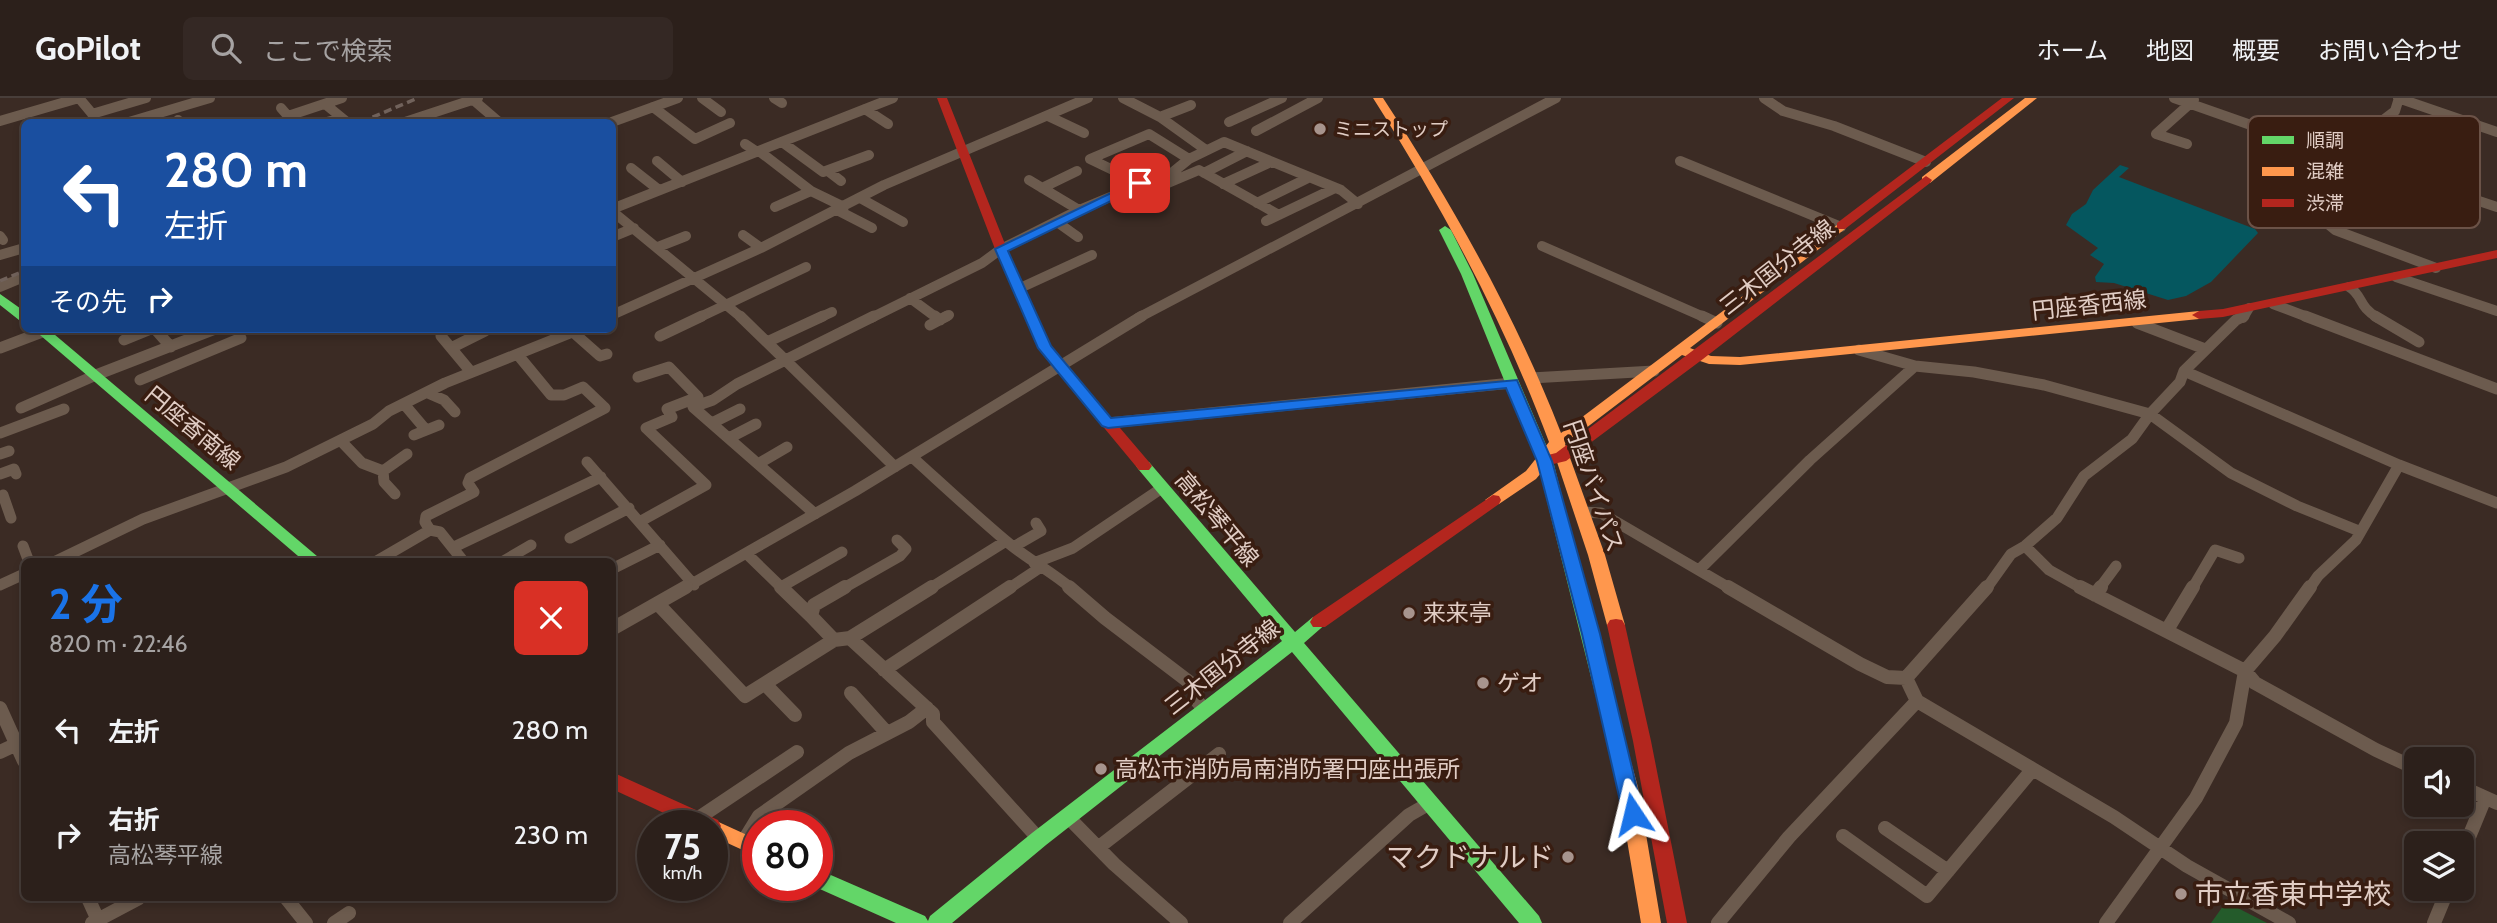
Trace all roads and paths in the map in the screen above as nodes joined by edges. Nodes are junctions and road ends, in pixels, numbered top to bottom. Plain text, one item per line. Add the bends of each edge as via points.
1 (79, 98) edge
2 (146, 98) edge
3 (210, 98) edge
4 (342, 98) edge
5 (678, 98) edge
6 (702, 98) edge
7 (942, 98) edge
8 (1088, 98) edge
9 (1123, 98) edge
10 (1282, 98) edge
11 (1318, 98) edge
12 (1363, 98) edge
13 (1378, 98) edge
14 (1763, 98) edge
15 (2009, 98) edge
16 (2032, 98) edge
17 (2174, 98) edge
18 (2398, 98) edge
19 (474, 99) edge
20 (889, 99) edge
21 (1545, 99) edge
22 (2194, 101) edge
23 (1270, 103) junction
24 (326, 104) junction
25 (1191, 105) dead end
26 (653, 107) junction
27 (281, 108) dead end
28 (865, 109) junction
29 (721, 112) dead end
30 (1291, 112) junction
31 (92, 114) junction
32 (1048, 116) junction
33 (2388, 116) edge
34 (2450, 116) edge
35 (1160, 117) junction
36 (96, 119) edge
37 (140, 119) edge
38 (343, 119) edge
39 (414, 119) edge
40 (493, 119) edge
41 (1, 120) edge
42 (616, 121) edge
43 (2248, 121) edge
44 (1229, 122) dead end
45 (730, 123) dead end
46 (888, 124) dead end
47 (2480, 126) edge
48 (1256, 131) dead end
49 (1084, 132) dead end
50 (2497, 132) edge
51 (782, 142) junction
52 (745, 144) dead end
53 (2187, 144) dead end
54 (961, 150) junction
55 (1206, 150) junction
56 (758, 151) junction
57 (1247, 151) junction
58 (864, 159) dead end
59 (1189, 159) junction
60 (657, 161) dead end
61 (1680, 161) dead end
62 (1271, 162) junction
63 (1926, 162) junction
64 (631, 168) dead end
65 (1419, 170) junction
66 (828, 171) junction
67 (1077, 171) dead end
68 (1204, 173) junction
69 (1308, 178) junction
70 (1029, 180) dead end
71 (841, 181) dead end
72 (682, 182) junction
73 (1140, 183) junction
74 (1223, 184) junction
75 (1161, 186) dead end
76 (1042, 188) junction
77 (1333, 189) junction
78 (659, 191) junction
79 (811, 191) junction
80 (860, 198) junction
81 (2480, 201) edge
82 (1257, 203) junction
83 (1359, 204) junction
84 (775, 207) dead end
85 (2497, 207) edge
86 (616, 208) edge
87 (840, 208) junction
88 (1079, 210) junction
89 (616, 213) edge
90 (1279, 215) junction
91 (1266, 221) dead end
92 (903, 222) dead end
93 (1057, 222) junction
94 (1841, 227) junction
95 (634, 228) junction
96 (872, 228) dead end
97 (2335, 228) edge
98 (743, 234) dead end
99 (616, 235) edge
100 (686, 236) dead end
101 (1078, 237) dead end
102 (1542, 246) dead end
103 (658, 247) junction
104 (761, 248) junction
105 (21, 249) edge
106 (1001, 249) junction
107 (2497, 254) edge
108 (1093, 255) dead end
109 (0, 256) edge
110 (806, 267) dead end
111 (2435, 268) junction
112 (695, 277) junction
113 (2396, 277) junction
114 (21, 278) edge
115 (0, 287) edge
116 (2350, 287) junction
117 (1018, 289) junction
118 (0, 298) edge
119 (910, 298) junction
120 (2273, 304) junction
121 (728, 305) junction
122 (2249, 307) junction
123 (2497, 311) edge
124 (832, 312) dead end
125 (616, 313) edge
126 (21, 315) edge
127 (939, 320) dead end
128 (1717, 323) junction
129 (2137, 323) junction
130 (38, 333) edge
131 (48, 333) edge
132 (142, 333) edge
133 (157, 333) edge
134 (205, 333) edge
135 (481, 333) edge
136 (572, 333) edge
137 (579, 333) edge
138 (441, 336) dead end
139 (660, 336) dead end
140 (241, 338) dead end
141 (124, 340) dead end
142 (767, 342) junction
143 (2419, 342) dead end
144 (171, 347) junction
145 (0, 348) edge
146 (451, 348) junction
147 (2205, 349) junction
148 (1682, 350) junction
149 (1859, 350) junction
150 (159, 352) junction
151 (607, 354) dead end
152 (518, 355) junction
153 (1698, 356) junction
154 (785, 361) junction
155 (1059, 365) junction
156 (1915, 366) junction
157 (170, 367) junction
158 (1654, 371) junction
159 (2184, 371) junction
160 (471, 372) junction
161 (96, 375) junction
162 (638, 377) dead end
163 (1531, 378) junction
164 (139, 380) dead end
165 (1511, 383) junction
166 (2497, 389) edge
167 (428, 393) junction
168 (33, 404) junction
169 (404, 404) junction
170 (21, 408) dead end
171 (64, 409) dead end
172 (740, 409) dead end
173 (455, 412) dead end
174 (2150, 414) junction
175 (37, 418) junction
176 (712, 423) junction
177 (1108, 423) junction
178 (756, 424) dead end
179 (439, 425) dead end
180 (0, 433) edge
181 (729, 438) junction
182 (341, 441) junction
183 (788, 447) dead end
184 (1559, 450) junction
185 (407, 454) dead end
186 (912, 457) junction
187 (1545, 461) junction
188 (587, 462) dead end
189 (758, 464) junction
190 (2399, 465) junction
191 (895, 467) junction
192 (383, 471) junction
193 (0, 474) edge
194 (16, 474) dead end
195 (601, 477) junction
196 (1162, 488) junction
197 (230, 489) junction
198 (395, 494) dead end
199 (0, 496) edge
200 (2497, 503) edge
201 (629, 508) junction
202 (1581, 512) junction
203 (815, 514) junction
204 (11, 518) dead end
205 (640, 521) junction
206 (1036, 523) dead end
207 (430, 530) junction
208 (2359, 531) junction
209 (570, 538) dead end
210 (897, 540) dead end
211 (1011, 543) junction
212 (23, 545) dead end
213 (531, 545) dead end
214 (660, 545) junction
215 (2025, 546) junction
216 (454, 547) junction
217 (842, 552) dead end
218 (747, 554) junction
219 (28, 558) edge
220 (62, 558) edge
221 (311, 558) edge
222 (382, 558) edge
223 (461, 558) edge
224 (509, 558) edge
225 (2239, 558) dead end
226 (1038, 565) junction
227 (2116, 566) dead end
228 (616, 567) edge
229 (1700, 569) junction
230 (21, 576) edge
231 (0, 585) edge
232 (694, 585) junction
233 (781, 587) junction
234 (2095, 595) junction
235 (658, 604) junction
236 (811, 616) junction
237 (616, 627) edge
238 (2167, 630) junction
239 (850, 638) junction
240 (834, 640) junction
241 (1291, 642) junction
242 (884, 670) junction
243 (2245, 671) junction
244 (1906, 678) junction
245 (765, 684) junction
246 (851, 693) dead end
247 (1917, 701) junction
248 (0, 708) edge
249 (927, 708) junction
250 (1204, 709) junction
251 (795, 715) dead end
252 (887, 733) junction
253 (17, 744) junction
254 (0, 751) edge
255 (797, 752) dead end
256 (21, 754) edge
257 (1219, 754) dead end
258 (2404, 763) edge
259 (2032, 770) junction
260 (616, 782) edge
261 (2474, 793) edge
262 (2491, 801) edge
263 (1430, 803) junction
264 (677, 810) edge
265 (724, 810) edge
266 (769, 810) edge
267 (1068, 817) junction
268 (1885, 828) dead end
269 (2474, 832) edge
270 (1843, 836) dead end
271 (1040, 839) junction
272 (1099, 847) junction
273 (2160, 849) junction
274 (1948, 871) junction
275 (833, 885) edge
276 (89, 901) edge
277 (133, 901) edge
278 (288, 901) edge
279 (2443, 901) edge
280 (349, 912) dead end
281 (95, 921) edge
282 (306, 923) edge
283 (334, 923) edge
284 (918, 923) edge
285 (937, 923) edge
286 (1181, 923) edge
287 (1290, 923) edge
288 (1532, 923) edge
289 (1651, 923) edge
290 (1677, 923) edge
291 (1718, 923) edge
292 (2106, 923) edge
293 (2289, 923) edge
294 (2434, 923) edge

1 - 31 street
1 - 41 street
2 - 31 street
3 - 37 street
4 - 24 street
5 - 26 street
6 - 29 street
7 - 54 main road, 高松琴平線
8 - 32 street
9 - 35 street
10 - 23 street
11 - 30 street
12 - 65 main road, 円座バイパス
13 - 65 main road, 円座バイパス
14 - 63 street via 1783,111
15 - 63 main road, 三木国分寺線
16 - 153 main road, 三木国分寺線
17 - 22 street
18 - 33 street
18 - 34 street
19 - 39 street
19 - 40 street
20 - 28 street
21 - 65 street
22 - 43 street
22 - 53 street via 2156,134
23 - 30 street
23 - 44 street
24 - 27 street via 288,116
24 - 38 street
25 - 35 street
26 - 42 street
26 - 45 street via 695,139
28 - 46 street
28 - 51 street
30 - 48 street
31 - 36 street
32 - 49 street
32 - 54 street
35 - 55 street
47 - 50 street
51 - 56 street
51 - 66 street via 823,172
52 - 56 street
54 - 80 street
54 - 106 main road, 高松琴平線
55 - 57 street via 1224,142
55 - 59 street
56 - 72 street
56 - 79 street
57 - 62 street
57 - 68 street
58 - 66 street
59 - 73 street via 1173,172
59 - 73 street via 1149,134 1090,159
60 - 72 street
61 - 94 street
62 - 69 street
62 - 74 street
63 - 94 main road, 三木国分寺線
64 - 78 street
65 - 83 street
65 - 163 main road, 円座バイパス via 1484,274
65 - 165 main road, 円座バイパス
66 - 71 street
67 - 76 street
68 - 74 street
68 - 75 street via 1199,170
69 - 77 street
69 - 82 street
70 - 76 street
72 - 78 street
73 - 88 street
74 - 82 street
76 - 88 street
77 - 83 street
77 - 90 street
78 - 86 street
79 - 84 street
79 - 87 street
80 - 87 street
80 - 92 street
81 - 85 street
82 - 90 street
83 - 155 street via 1148,312
87 - 96 street
87 - 104 street
88 - 93 street
89 - 95 street
90 - 91 street
93 - 101 street
93 - 106 street
94 - 128 main road, 三木国分寺線
95 - 99 street
95 - 103 street
97 - 111 street
98 - 104 street
100 - 103 street
102 - 128 street
103 - 112 street
104 - 112 street
105 - 109 street
106 - 117 main road, 高松琴平線
106 - 119 street
107 - 111 main road, 円座香西線
108 - 117 street
110 - 121 street
111 - 113 main road, 円座香西線
112 - 121 street
112 - 125 street
113 - 116 main road, 円座香西線
113 - 123 street
114 - 115 street
116 - 120 main road, 円座香西線
116 - 143 street via 2364,310
117 - 155 main road, 高松琴平線 via 1037,335
118 - 126 main road
119 - 127 street
119 - 154 street
120 - 122 main road, 円座香西線
120 - 166 street
121 - 139 street
121 - 142 street
122 - 129 main road, 円座香西線
122 - 147 street via 2243,318
124 - 142 street
128 - 148 main road, 三木国分寺線
129 - 147 street
129 - 149 main road, 円座香西線
130 - 145 street
131 - 161 main road, 円座香南線
132 - 141 street
133 - 144 street
134 - 144 street
135 - 146 street
136 - 152 street
137 - 151 street via 600,356
138 - 146 street
140 - 157 street
142 - 154 street
144 - 150 street
146 - 160 street
147 - 159 street
148 - 153 main road, 円座香西線
148 - 158 main road, 三木国分寺線
149 - 153 main road, 円座香西線 via 1740,361
149 - 156 street
150 - 157 street
150 - 161 street
152 - 160 street
152 - 207 street via 551,395 564,396 583,387 605,408 470,478 474,492 426,516
153 - 184 main road, 三木国分寺線
154 - 176 street via 693,407
154 - 191 street
155 - 177 main road, 高松琴平線
155 - 186 street
156 - 174 street via 2044,385
156 - 229 street via 1810,460
157 - 164 street
158 - 163 street
158 - 184 main road, 三木国分寺線
159 - 174 street via 2180,382
159 - 190 street
160 - 167 street
161 - 168 street
161 - 197 main road, 円座香南線
162 - 205 street via 669,368 698,397 667,409 672,417 646,428 706,485
163 - 184 main road, 円座バイパス
165 - 177 street
165 - 187 main road, 円座バイパス
167 - 169 street
167 - 173 street via 447,402
168 - 170 street
168 - 175 street
169 - 179 street via 420,433
169 - 182 street
171 - 175 street
172 - 176 street
174 - 208 street via 2231,473
174 - 215 street via 2132,439 2084,476 2057,518
175 - 180 street
176 - 181 street
177 - 196 main road, 高松琴平線
178 - 181 street
181 - 189 street
182 - 192 street via 362,463
182 - 197 street
183 - 189 street
184 - 187 main road, 三木国分寺線
184 - 202 main road, 円座バイパス
185 - 192 street
186 - 191 street
186 - 211 street
187 - 241 main road, 三木国分寺線
187 - 289 main road, 円座バイパス via 1628,787
188 - 195 street
189 - 203 street
190 - 200 street
190 - 208 street
191 - 203 street
192 - 198 street via 384,482
193 - 194 street via 14,469
195 - 201 street
195 - 216 street
196 - 226 street via 1073,548
196 - 241 main road, 高松琴平線
197 - 220 street via 143,519
197 - 221 main road, 円座香南線
199 - 204 street
201 - 205 street
201 - 209 street
202 - 229 street via 1601,513
202 - 290 main road, 円座バイパス via 1617,629
203 - 218 street
205 - 214 street
206 - 211 street via 1041,531
207 - 216 street via 440,532
207 - 222 street
208 - 243 street
210 - 236 street via 906,549 900,556 814,605
211 - 226 street
211 - 239 street
212 - 219 street
213 - 224 street
214 - 228 street
214 - 232 street
215 - 234 street via 2049,570
215 - 244 street via 2011,554 1958,623
216 - 223 street
217 - 233 street
218 - 232 street
218 - 233 street
225 - 238 street via 2215,550
226 - 242 street
226 - 250 street via 1197,688 1196,701
227 - 234 street
229 - 244 street via 1860,664 1887,677
230 - 231 street
232 - 235 street
233 - 236 street
234 - 238 street
235 - 237 street
235 - 245 street via 745,696
236 - 240 street
238 - 243 street
239 - 240 street
239 - 242 street
240 - 245 street
241 - 250 main road, 三木国分寺線
241 - 263 main road, 高松琴平線
242 - 249 street
243 - 258 street via 2255,683
243 - 273 street via 2236,723 2196,798
244 - 247 street
245 - 251 street
246 - 252 street
247 - 259 street
247 - 291 street via 1816,805
248 - 253 street
249 - 252 street
249 - 271 street via 933,722
250 - 267 main road, 三木国分寺線
252 - 266 street via 849,753
253 - 254 street
253 - 256 street
255 - 265 street
257 - 272 street
259 - 273 street
259 - 274 street
260 - 264 main road
261 - 262 street
262 - 269 street
263 - 287 street via 1409,815
263 - 288 main road, 高松琴平線
267 - 271 main road, 三木国分寺線
267 - 272 street
268 - 274 street
270 - 274 street via 1927,896
271 - 285 main road, 三木国分寺線
272 - 286 street
273 - 292 street
273 - 293 street
275 - 284 main road
276 - 281 street
277 - 281 street
278 - 282 street
279 - 294 street
280 - 283 street

